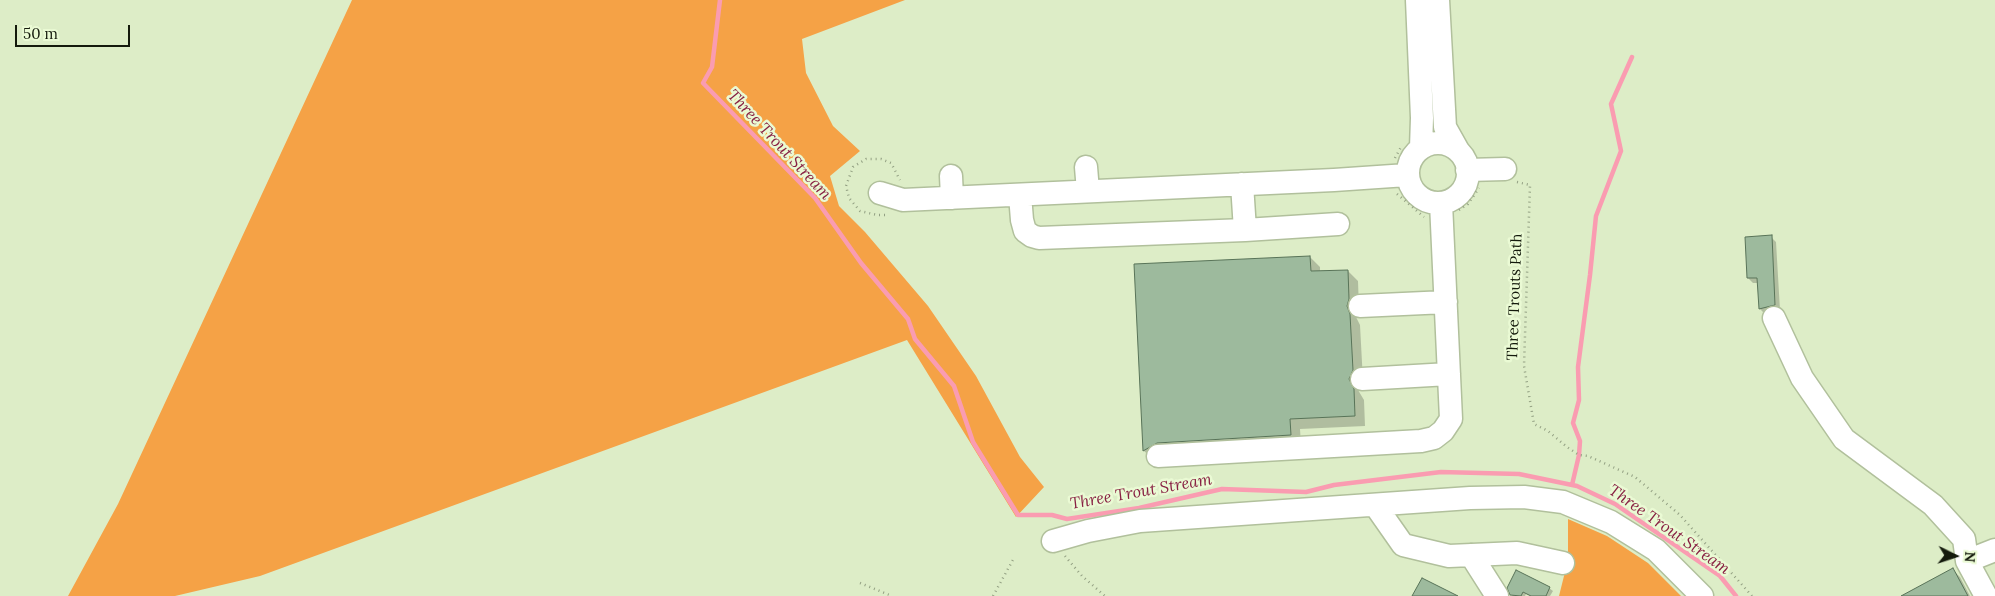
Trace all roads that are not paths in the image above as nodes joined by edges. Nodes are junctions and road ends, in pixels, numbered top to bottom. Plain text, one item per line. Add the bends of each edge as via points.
1 (1417, 0) edge
2 (1438, 0) edge
3 (1421, 148) junction
4 (1463, 161) junction
5 (1086, 167) dead end
6 (1408, 175) junction
7 (951, 176) dead end
8 (1509, 176) road end
9 (1242, 184) junction
10 (1088, 192) junction
11 (880, 193) dead end
12 (1020, 195) junction
13 (952, 198) junction
14 (1441, 203) junction
15 (1338, 224) dead end
16 (1245, 230) junction
17 (1446, 302) junction
18 (1360, 306) dead end
19 (1774, 318) dead end
20 (1449, 374) junction
21 (1362, 379) dead end
22 (1158, 456) dead end
23 (1375, 505) junction
24 (1053, 541) road end
25 (1995, 550) edge
26 (1471, 555) junction
27 (1967, 561) junction
28 (1563, 562) dead end
29 (1497, 596) edge
30 (1702, 596) edge
31 (1986, 596) edge

1 - 3 street
2 - 4 street via 1445,127
3 - 4 street via 1441,143 1451,146
3 - 6 street via 1411,160
4 - 8 street
4 - 14 street via 1467,179 1464,188 1458,195
5 - 10 street
6 - 9 street
6 - 14 street via 1410,184 1422,199
7 - 13 street
9 - 10 street
9 - 16 street
10 - 12 street
11 - 13 street via 902,200
12 - 13 street
12 - 16 street via 1025,231 1039,238
14 - 17 street
15 - 16 street
17 - 18 street
17 - 20 street
19 - 27 street via 1802,378 1844,439 1934,505 1964,539
20 - 21 street
20 - 22 street via 1451,419 1434,438
23 - 24 street via 1140,521
23 - 26 street via 1403,545 1449,556
23 - 30 street via 1524,497 1563,502 1611,522 1656,550
25 - 27 street
26 - 28 street via 1517,553
26 - 29 street
27 - 31 street

